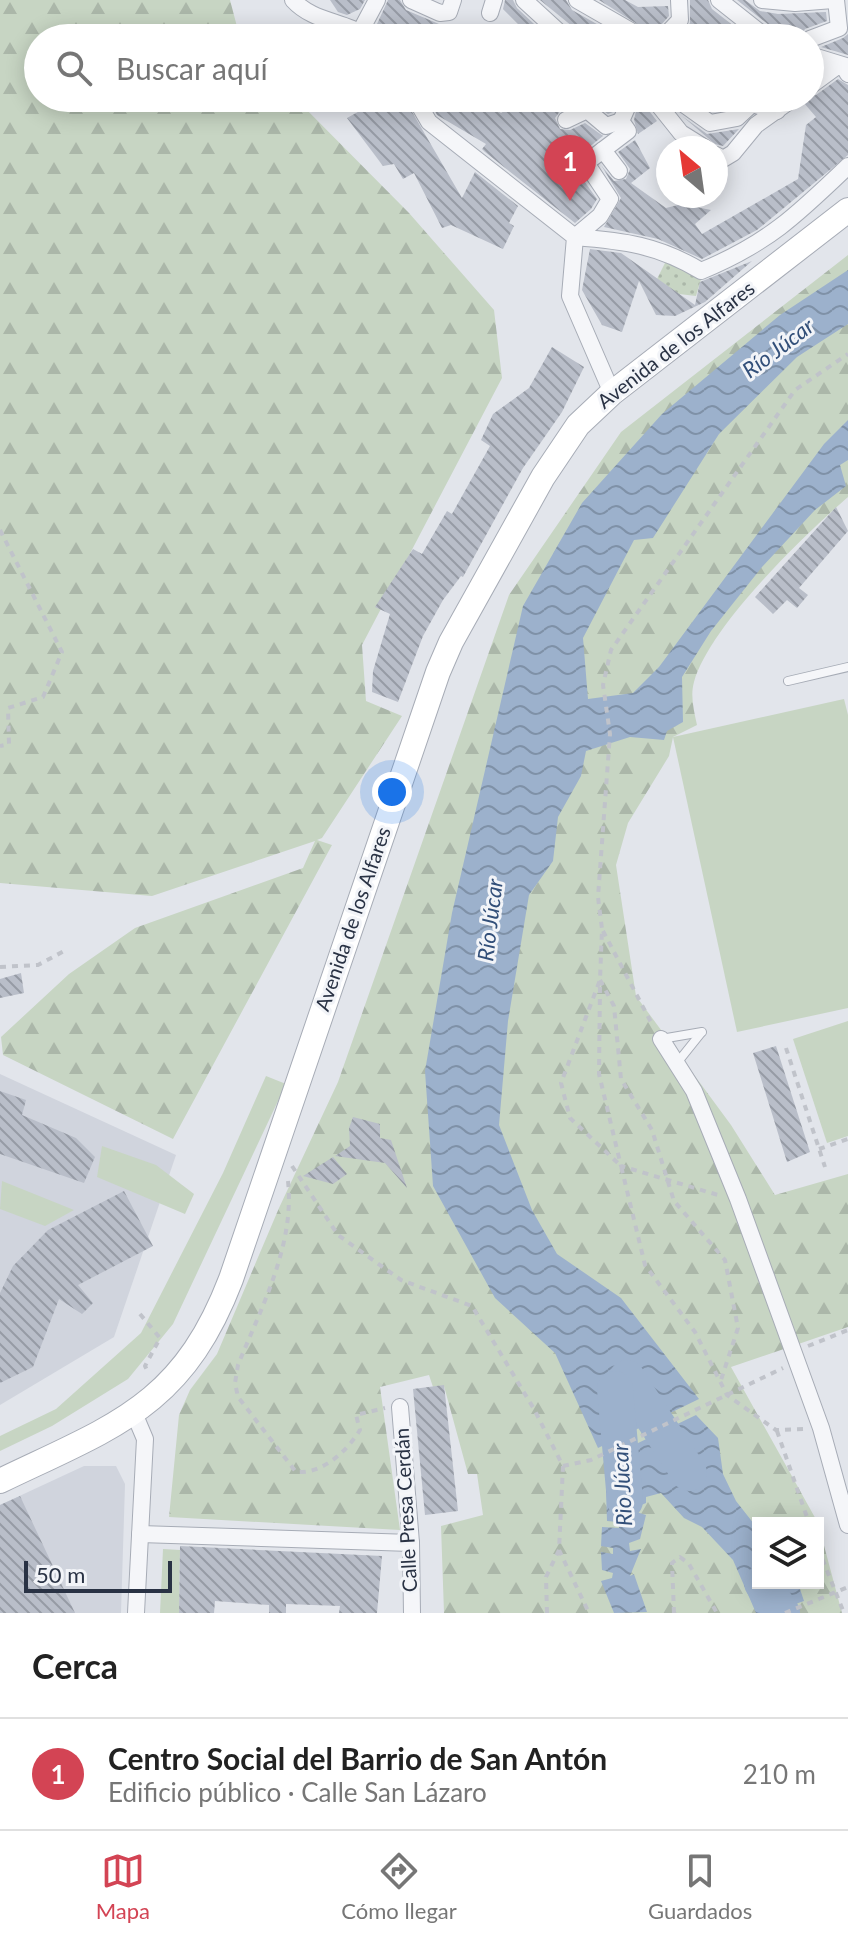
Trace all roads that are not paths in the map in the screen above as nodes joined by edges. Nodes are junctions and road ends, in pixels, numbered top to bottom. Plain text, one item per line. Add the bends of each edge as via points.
1 (377, 0) edge
2 (411, 0) edge
3 (453, 0) edge
4 (524, 0) edge
5 (577, 0) edge
6 (679, 0) edge
7 (719, 0) edge
8 (753, 0) edge
9 (762, 0) edge
10 (835, 0) edge
11 (300, 4) edge
12 (341, 24) edge
13 (368, 24) edge
14 (550, 24) edge
15 (614, 24) edge
16 (678, 24) edge
17 (745, 24) edge
18 (752, 24) edge
19 (844, 33) edge
20 (824, 37) edge
21 (824, 60) edge
22 (847, 69) edge
23 (824, 76) edge
24 (423, 112) edge
25 (583, 112) edge
26 (589, 112) edge
27 (625, 112) edge
28 (664, 112) edge
29 (695, 112) edge
30 (743, 112) edge
31 (776, 112) edge
32 (566, 120) dead end
33 (621, 121) junction
34 (686, 136) edge
35 (573, 146) dead end
36 (603, 150) junction
37 (728, 156) edge
38 (586, 163) junction
39 (848, 166) edge
40 (619, 171) dead end
41 (848, 210) edge
42 (575, 237) junction
43 (612, 393) junction
44 (848, 667) edge
45 (788, 681) dead end
46 (661, 1039) joint
47 (676, 1063) junction
48 (400, 1407) road end
49 (134, 1413) junction
50 (0, 1481) edge
51 (848, 1525) edge
52 (140, 1534) junction
53 (411, 1543) junction
54 (136, 1613) edge
55 (412, 1613) edge

1 - 13 street
2 - 3 street via 440,13 449,12
4 - 14 street
5 - 15 street
6 - 16 street
7 - 17 street
8 - 18 street
9 - 10 street
10 - 19 street
11 - 12 street
19 - 20 street
21 - 22 street
22 - 23 street via 836,67
24 - 42 street via 429,122
25 - 32 street
26 - 33 street via 606,126
27 - 33 street
28 - 34 street
29 - 30 street via 710,123
31 - 37 street
33 - 36 street via 628,131
35 - 38 street
36 - 38 street
36 - 40 street
38 - 42 street via 610,199 600,216
39 - 42 street via 785,226 744,253 701,271 671,253
41 - 43 street, Avenida de los Alfares
42 - 43 street via 570,296
43 - 49 street, Avenida de los Alfares via 578,425 543,477 445,655 280,1152 231,1279 212,1322 174,1379
44 - 45 lane
46 - 47 street
46 - 47 lane via 702,1032
47 - 51 street via 694,1091 738,1199 821,1428
48 - 53 street, Calle Presa Cerdán
49 - 50 street, Avenida de los Alfares
49 - 52 street via 145,1439
52 - 53 street
52 - 54 street
53 - 55 street, Calle Presa Cerdán

